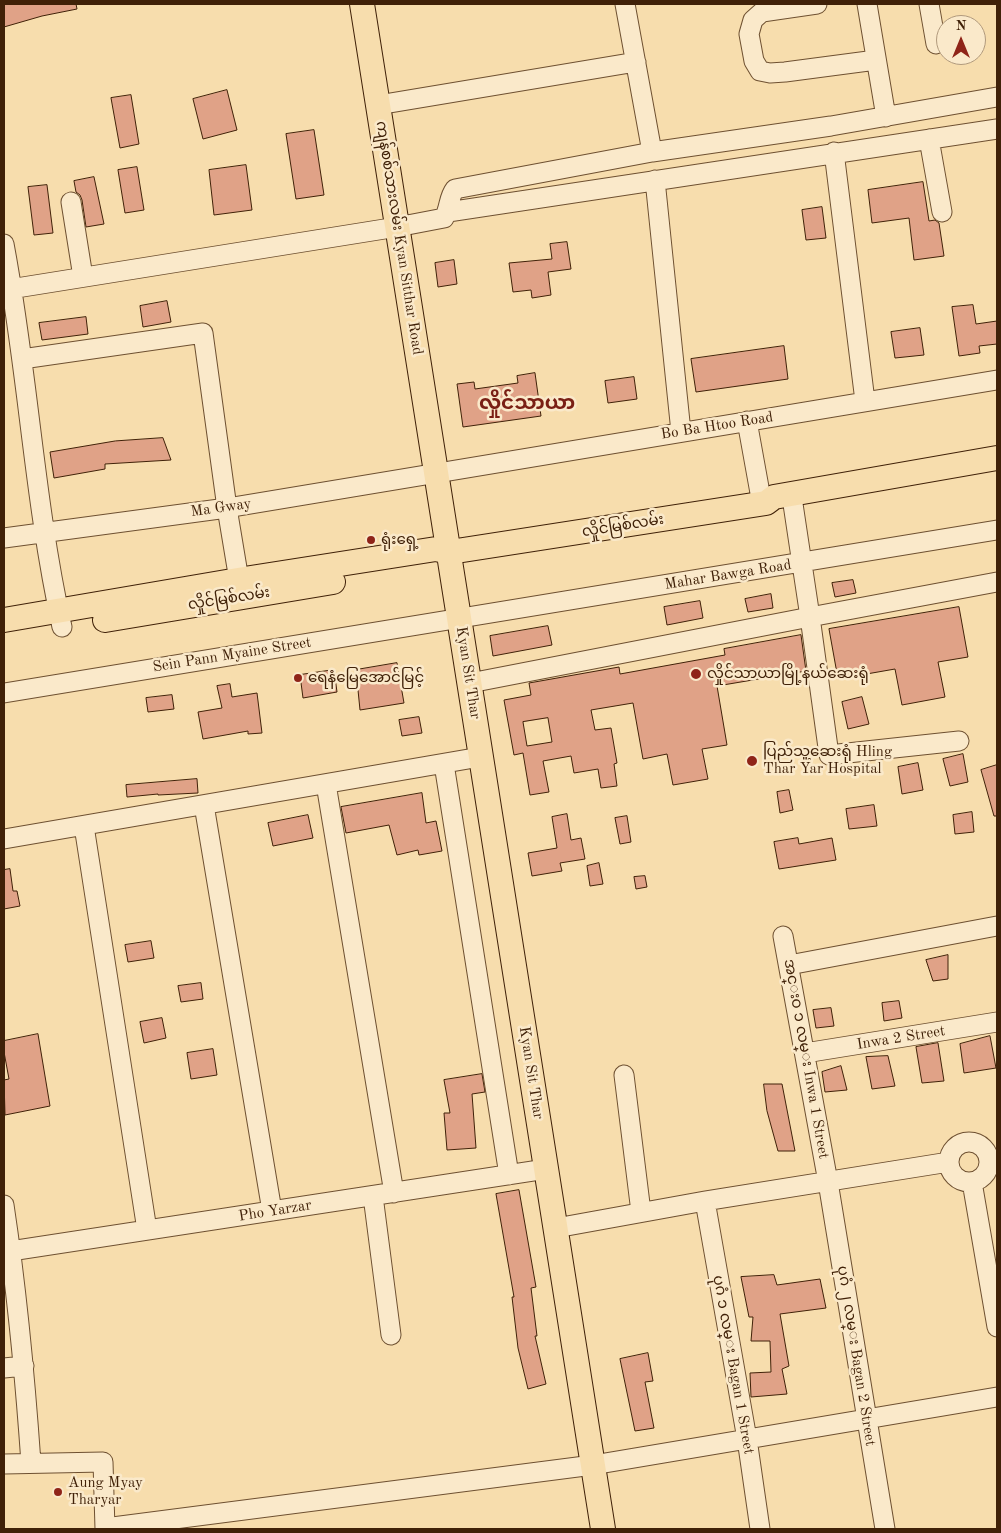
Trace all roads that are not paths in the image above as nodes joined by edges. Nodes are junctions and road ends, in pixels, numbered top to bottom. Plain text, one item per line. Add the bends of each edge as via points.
1 (362, 4) edge
2 (625, 4) edge
3 (817, 4) edge
4 (867, 4) edge
5 (929, 4) edge
6 (936, 44) dead end
7 (876, 60) junction
8 (636, 62) junction
9 (997, 97) edge
10 (378, 105) junction
11 (886, 117) junction
12 (997, 129) edge
13 (928, 139) junction
14 (652, 152) junction
15 (834, 152) junction
16 (655, 180) junction
17 (71, 202) dead end
18 (448, 212) junction
19 (942, 212) dead end
20 (397, 227) junction
21 (4, 244) edge
22 (83, 277) junction
23 (8, 289) edge
24 (22, 359) junction
25 (997, 380) edge
26 (865, 401) junction
27 (747, 421) junction
28 (681, 432) junction
29 (997, 458) edge
30 (997, 469) edge
31 (437, 472) junction
32 (791, 499) junction
33 (764, 504) junction
34 (227, 508) junction
35 (997, 530) edge
36 (45, 532) junction
37 (4, 538) edge
38 (450, 552) junction
39 (801, 563) junction
40 (997, 582) edge
41 (240, 589) junction
42 (459, 617) junction
43 (810, 617) junction
44 (60, 619) junction
45 (4, 620) edge
46 (4, 635) edge
47 (470, 683) junction
48 (4, 693) edge
49 (959, 741) dead end
50 (480, 757) junction
51 (444, 764) junction
52 (326, 784) junction
53 (204, 805) junction
54 (84, 826) junction
55 (4, 839) edge
56 (997, 926) edge
57 (784, 936) dead end
58 (789, 965) junction
59 (997, 1022) edge
60 (805, 1053) junction
61 (624, 1075) dead end
62 (992, 1155) edge
63 (949, 1162) junction
64 (546, 1169) junction
65 (509, 1175) junction
66 (828, 1182) junction
67 (972, 1182) junction
68 (394, 1192) junction
69 (373, 1196) junction
70 (705, 1200) junction
71 (4, 1205) edge
72 (272, 1211) junction
73 (641, 1212) junction
74 (556, 1228) junction
75 (147, 1230) junction
76 (7, 1251) edge
77 (997, 1327) edge
78 (392, 1335) dead end
79 (24, 1366) junction
80 (4, 1368) edge
81 (997, 1396) edge
82 (867, 1419) junction
83 (746, 1439) junction
84 (32, 1463) junction
85 (4, 1464) edge
86 (593, 1465) junction
87 (105, 1528) edge
88 (603, 1529) edge
89 (760, 1529) edge
90 (885, 1529) edge

1 - 10 main road, ကျန်စစ်သားလမ်း Kyan Sitthar Road
2 - 8 street
3 - 7 street via 762,12 753,20 749,34 754,61 760,72 785,72
4 - 7 street
5 - 6 street
7 - 11 street
8 - 10 street
8 - 14 street
9 - 11 street
10 - 20 main road, ကျန်စစ်သားလမ်း Kyan Sitthar Road
11 - 14 street
12 - 13 street
13 - 15 street
13 - 19 street
14 - 18 street via 455,189 449,199
15 - 16 street
15 - 26 street
16 - 18 street
16 - 28 street
17 - 22 street
18 - 20 street via 444,218
20 - 22 street
20 - 31 main road, ကျန်စစ်သားလမ်း Kyan Sitthar Road
21 - 23 street
22 - 23 street
23 - 24 street
24 - 34 street via 203,333
24 - 36 street
25 - 26 street, Bo Ba Htoo Road
26 - 27 street, Bo Ba Htoo Road
27 - 28 street, Bo Ba Htoo Road
27 - 33 street
28 - 31 street, Bo Ba Htoo Road
29 - 32 main road, လှိုင်မြစ်လမ်း
30 - 32 main road, လှိုင်မြစ်လမ်း
31 - 34 street, Ma Gway
31 - 38 main road, ကျန်စစ်သားလမ်း Kyan Sitthar Road
32 - 33 main road, လှိုင်မြစ်လမ်း via 775,507
32 - 39 street
33 - 38 main road, လှိုင်မြစ်လမ်း
34 - 36 street, Ma Gway
34 - 41 street
35 - 39 street, Mahar Bawga Road
36 - 37 street, Ma Gway
36 - 44 street
38 - 41 main road, လှိုင်မြစ်လမ်း via 436,549
38 - 42 main road, Kyan Sit Thar
39 - 42 street, Mahar Bawga Road
39 - 43 street
40 - 43 street
41 - 44 main road, လှိုင်မြစ်လမ်း
42 - 47 main road, Kyan Sit Thar
42 - 48 street, Sein Pann Myaine Street
43 - 47 street
43 - 49 street via 829,755
44 - 45 main road, လှိုင်မြစ်လမ်း
44 - 46 main road, လှိုင်မြစ်လမ်း
47 - 50 main road, Kyan Sit Thar
50 - 51 street
50 - 64 main road, Kyan Sit Thar
51 - 52 street
51 - 65 street
52 - 53 street
52 - 68 street
53 - 54 street
53 - 72 street
54 - 55 street
54 - 75 street
56 - 58 street
57 - 58 street, အင္းဝ ၁ လမ္း Inwa 1 Street
58 - 60 street, အင္းဝ ၁ လမ္း Inwa 1 Street
59 - 60 street, Inwa 2 Street
60 - 66 street, အင္းဝ ၁ လမ္း Inwa 1 Street
61 - 73 street
62 - 63 street via 978,1145 966,1143 954,1149
62 - 67 street via 987,1170
63 - 66 street
63 - 67 street via 953,1175
64 - 65 street, Pho Yarzar
64 - 74 main road, Kyan Sit Thar
65 - 68 street, Pho Yarzar
66 - 70 street
66 - 82 street, ပုဂံ ၂ လမ္း Bagan 2 Street
67 - 77 street
68 - 69 street, Pho Yarzar
69 - 72 street, Pho Yarzar
69 - 78 street
70 - 73 street
70 - 83 street, ပုဂံ ၁ လမ္း Bagan 1 Street
71 - 76 street
72 - 75 street, Pho Yarzar
73 - 74 street
74 - 86 main road, Kyan Sit Thar
75 - 76 street, Pho Yarzar
76 - 79 street
79 - 80 street
79 - 84 street
81 - 82 street
82 - 83 street
82 - 90 street, ပုဂံ ၂ လမ္း Bagan 2 Street
83 - 86 street
83 - 89 street, ပုဂံ ၁ လမ္း Bagan 1 Street
84 - 85 street
84 - 87 street via 104,1462
86 - 87 street
86 - 88 main road, Kyan Sit Thar

